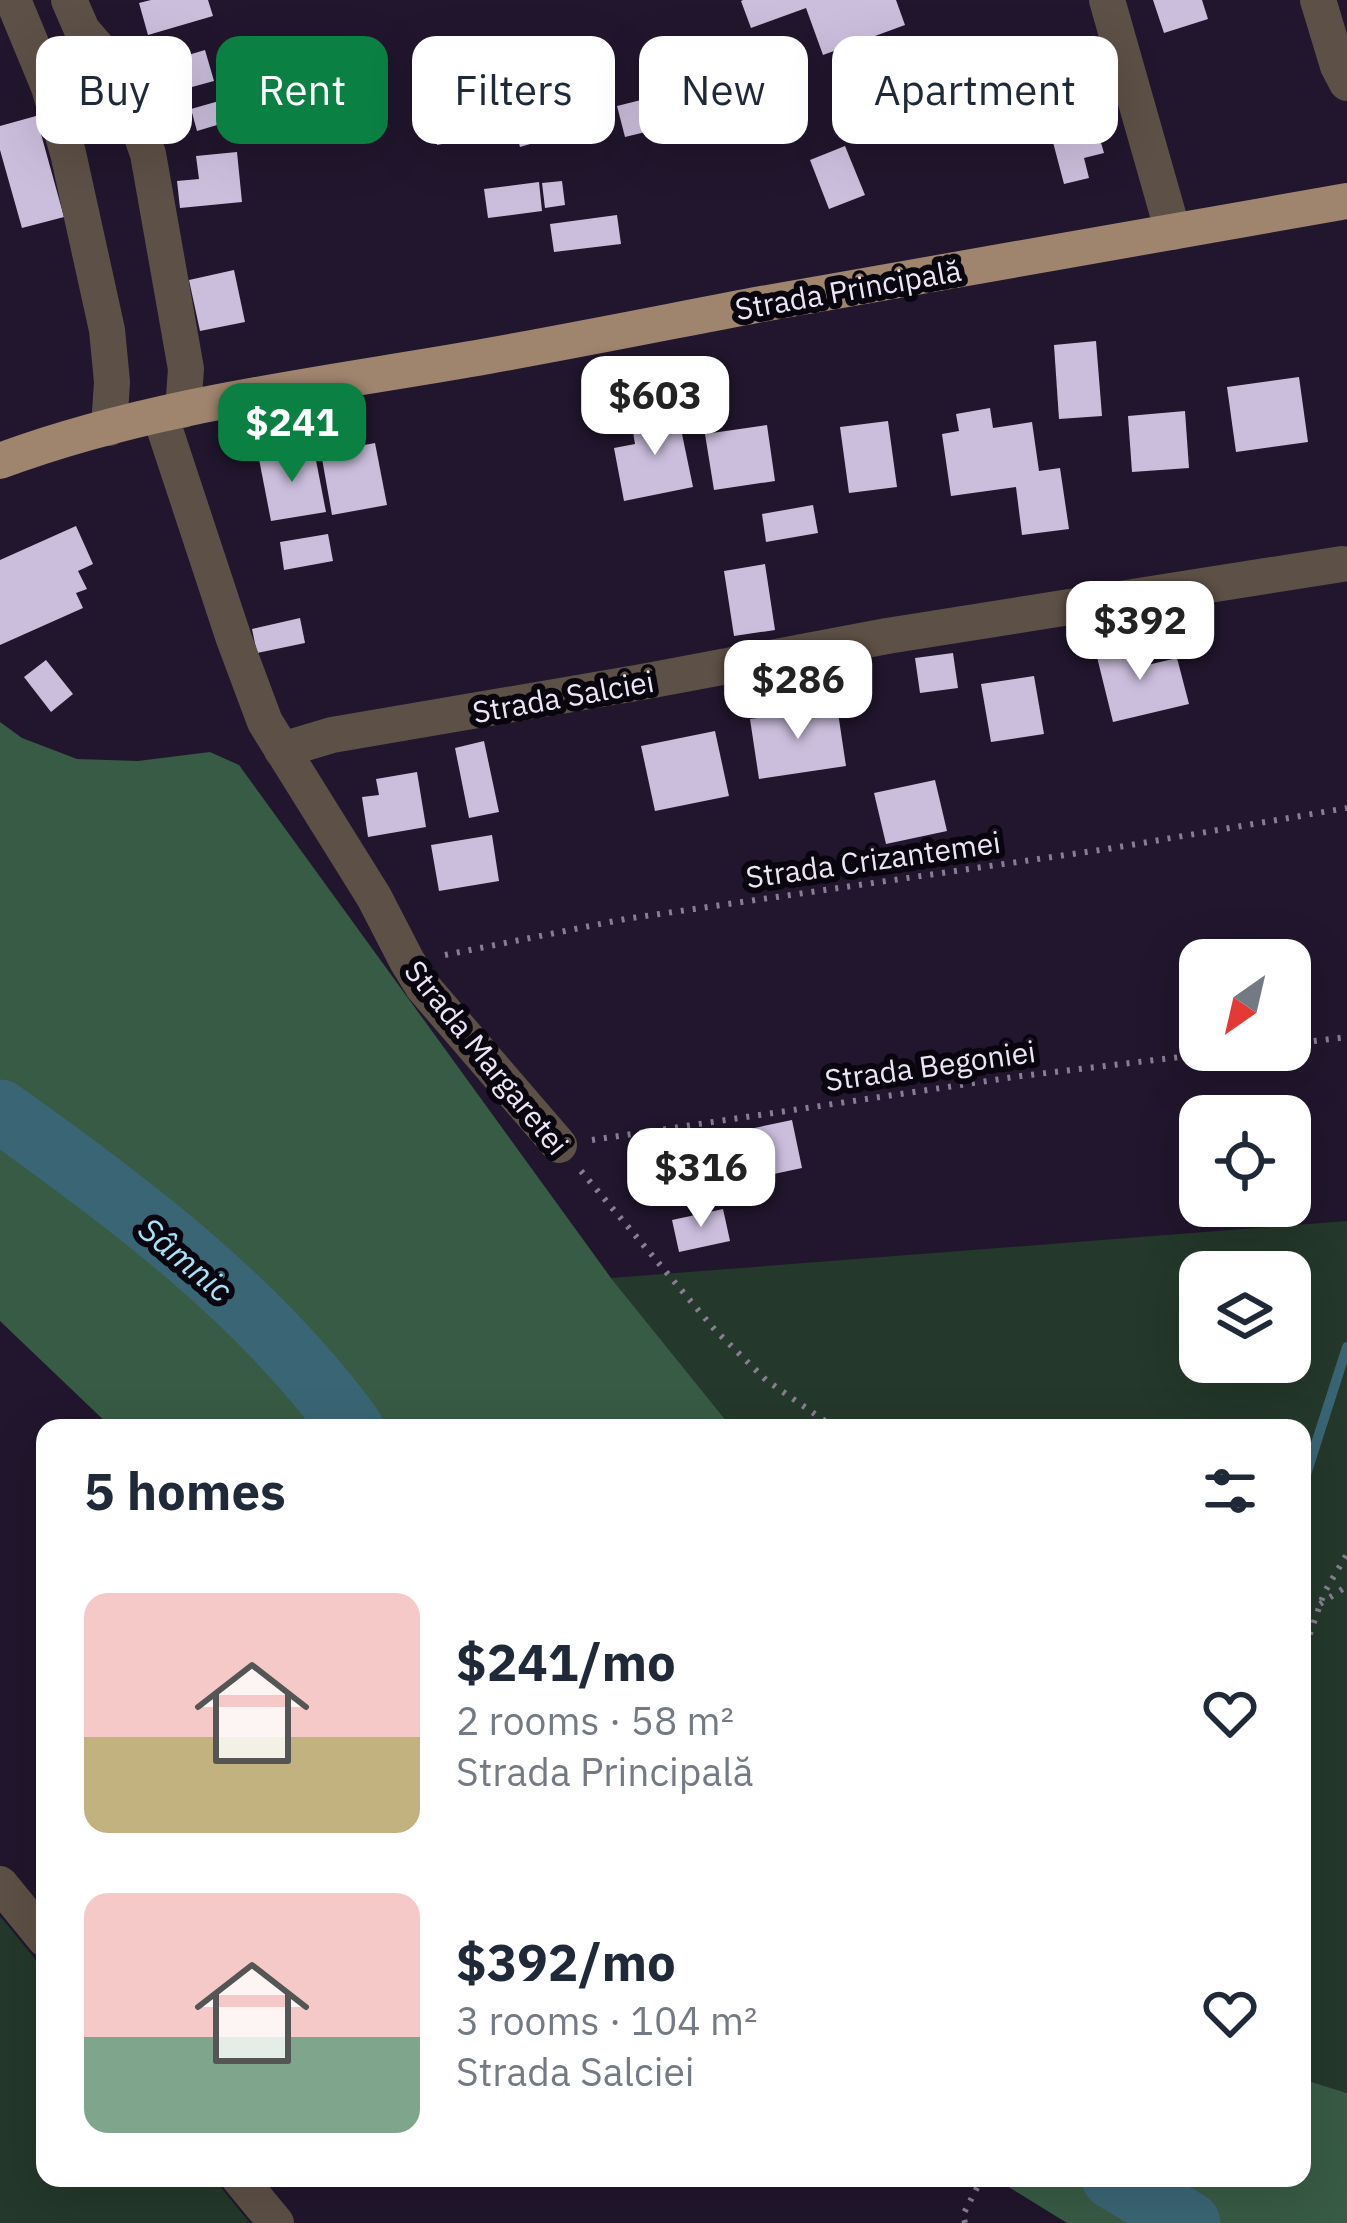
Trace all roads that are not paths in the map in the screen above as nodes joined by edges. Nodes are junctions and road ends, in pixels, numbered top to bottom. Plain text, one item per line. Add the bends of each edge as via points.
1 (13, 0) edge
2 (69, 0) edge
3 (1107, 0) edge
4 (1318, 0) edge
5 (1347, 83) edge
6 (1347, 201) edge
7 (1174, 232) junction
8 (172, 413) junction
9 (109, 428) junction
10 (0, 461) edge
11 (1342, 564) dead end
12 (282, 750) junction
13 (559, 1145) road end
14 (0, 1884) edge
15 (36, 1928) edge
16 (246, 2187) edge
17 (276, 2223) edge

1 - 9 street via 68,153 107,330
2 - 8 street, Strada Margaretei via 82,30 120,74 148,154 186,369
3 - 7 street
4 - 5 street
6 - 7 main road, Strada Principală
7 - 8 main road, Strada Principală
8 - 9 main road, Strada Principală
8 - 12 street, Strada Margaretei via 234,639
9 - 10 main road, Strada Principală
11 - 12 street, Strada Salciei via 887,636
12 - 13 street, Strada Margaretei via 423,986
14 - 15 street
16 - 17 street

